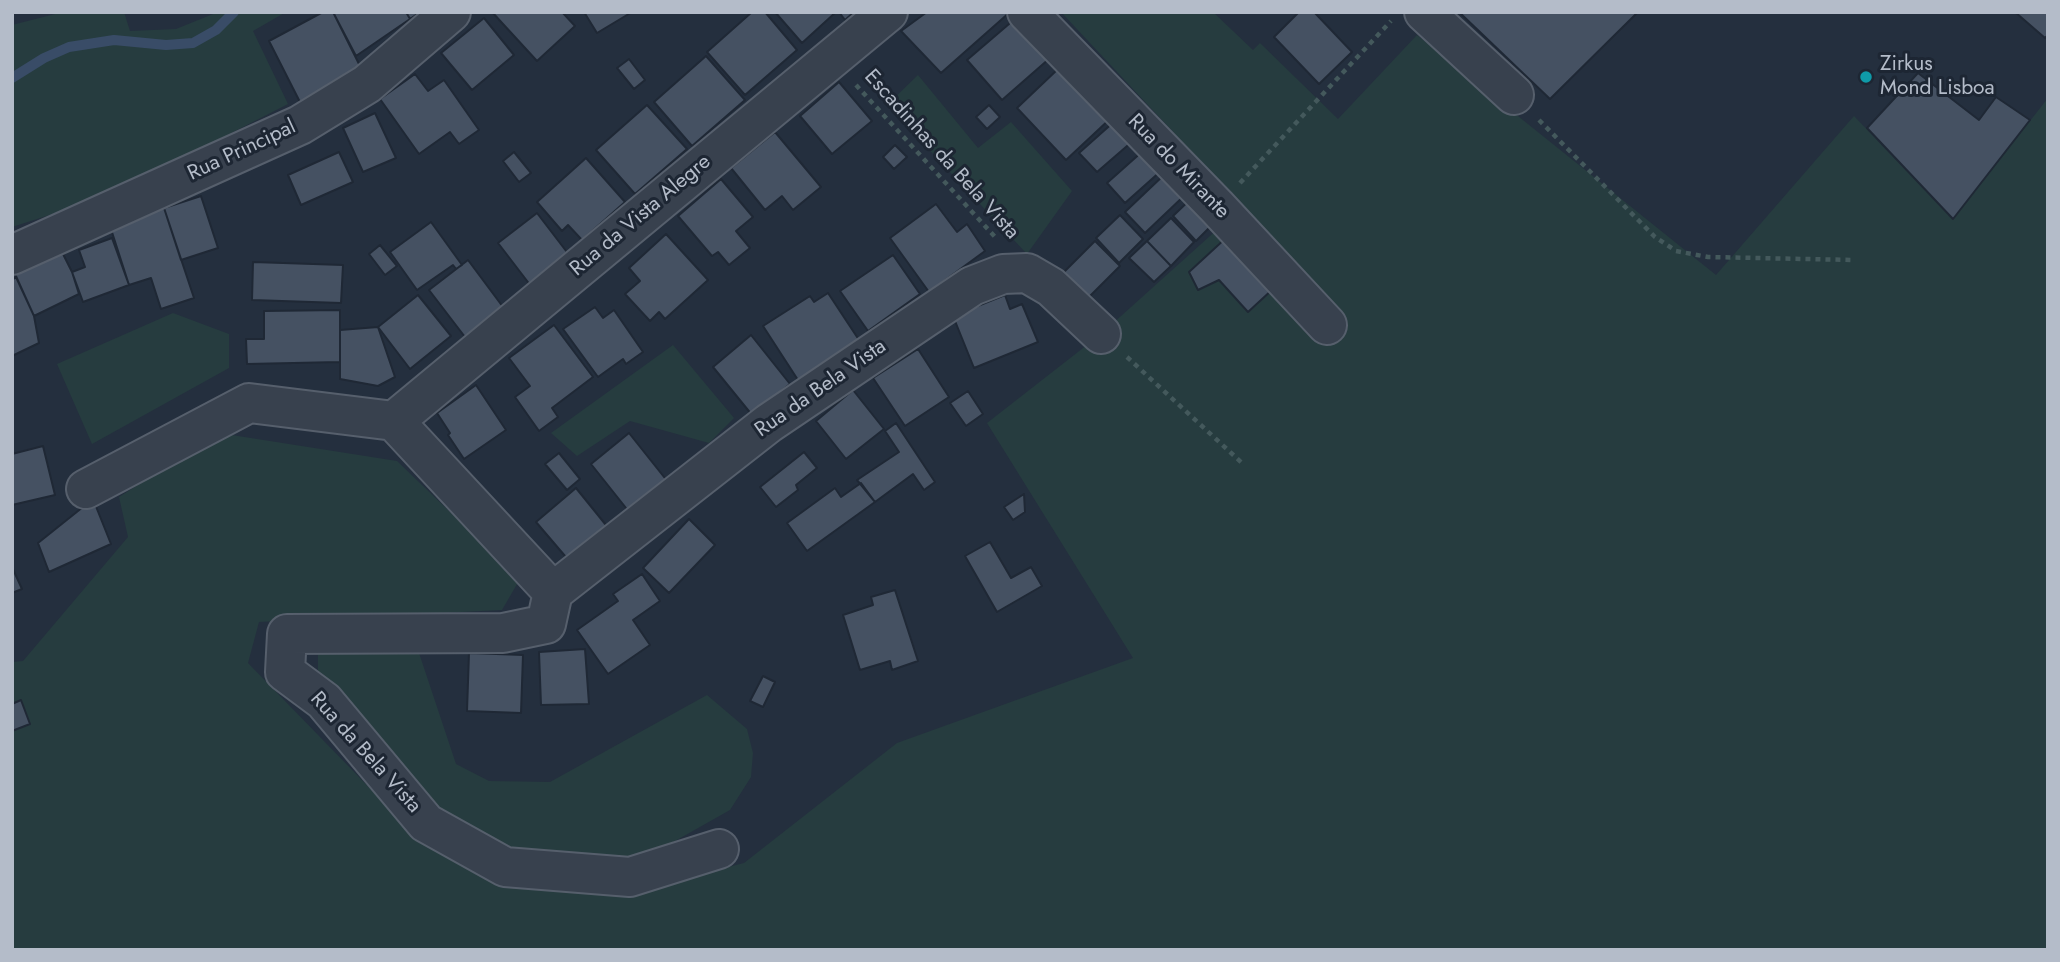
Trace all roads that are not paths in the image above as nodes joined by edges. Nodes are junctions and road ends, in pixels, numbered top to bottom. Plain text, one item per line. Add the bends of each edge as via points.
1 (452, 12) edge
2 (888, 12) edge
3 (1027, 12) edge
4 (1424, 12) edge
5 (1514, 95) road end
6 (12, 255) edge
7 (1327, 325) dead end
8 (1101, 334) road end
9 (394, 421) junction
10 (86, 489) dead end
11 (553, 592) junction
12 (719, 849) dead end

1 - 6 street, Rua Principal via 367,84 300,125
2 - 9 street, Rua da Vista Alegre
3 - 7 street, Rua do Mirante
4 - 5 street
8 - 11 street, Rua da Bela Vista via 1051,287 1027,273 1003,274 972,286 769,423
9 - 10 street via 249,403
9 - 11 street
11 - 12 street, Rua da Bela Vista via 546,624 503,633 287,634 285,672 324,701 426,823 505,867 630,877

